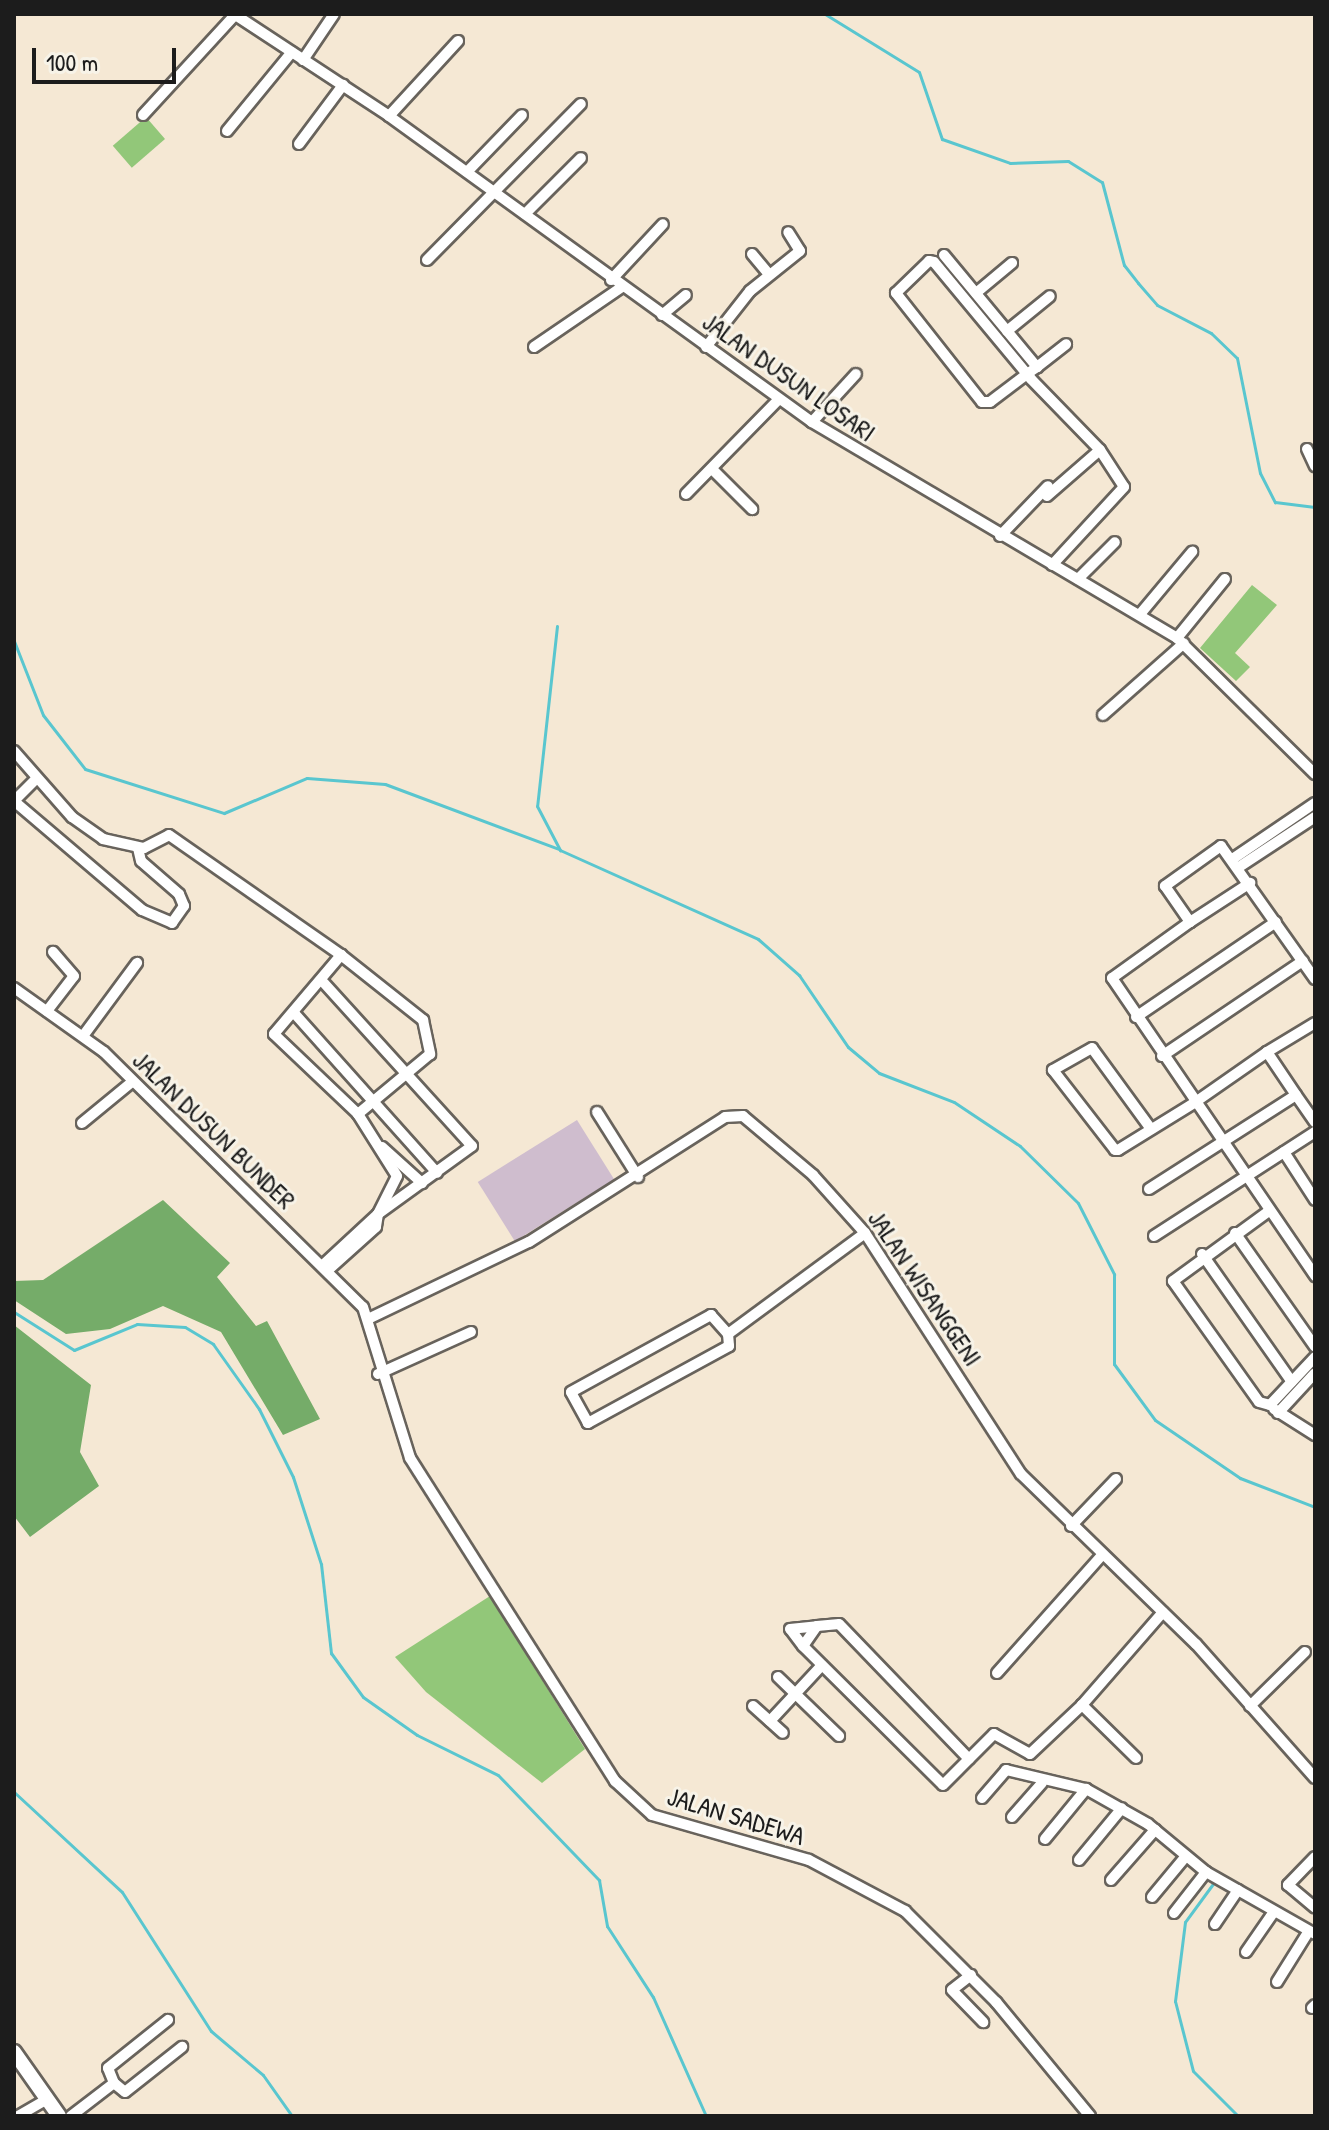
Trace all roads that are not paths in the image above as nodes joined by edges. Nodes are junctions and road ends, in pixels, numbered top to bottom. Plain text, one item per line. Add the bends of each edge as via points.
1 (234, 14) edge
2 (334, 14) edge
3 (458, 41) dead end
4 (292, 52) junction
5 (303, 60) junction
6 (343, 85) junction
7 (581, 104) dead end
8 (143, 115) dead end
9 (522, 115) dead end
10 (389, 116) junction
11 (227, 131) dead end
12 (299, 144) dead end
13 (581, 158) dead end
14 (467, 172) junction
15 (492, 191) junction
16 (525, 214) junction
17 (663, 224) dead end
18 (788, 232) dead end
19 (752, 254) dead end
20 (944, 255) dead end
21 (427, 260) dead end
22 (1012, 263) dead end
23 (769, 274) junction
24 (611, 280) junction
25 (622, 287) junction
26 (976, 293) junction
27 (686, 295) dead end
28 (1050, 296) dead end
29 (662, 315) junction
30 (1007, 331) junction
31 (1066, 344) dead end
32 (534, 347) dead end
33 (706, 347) junction
34 (1032, 371) junction
35 (856, 374) dead end
36 (779, 399) junction
37 (812, 422) junction
38 (1307, 449) dead end
39 (1100, 450) junction
40 (1315, 466) edge
41 (712, 469) junction
42 (1064, 472) dead end
43 (686, 494) dead end
44 (1047, 496) dead end
45 (752, 509) dead end
46 (1000, 536) junction
47 (1115, 542) dead end
48 (1192, 552) dead end
49 (1052, 565) junction
50 (1078, 579) junction
51 (1225, 579) dead end
52 (1141, 613) junction
53 (1180, 640) junction
54 (1103, 715) dead end
55 (14, 751) edge
56 (1315, 774) edge
57 (35, 780) junction
58 (14, 801) edge
59 (1315, 803) edge
60 (1315, 817) edge
61 (138, 848) junction
62 (1236, 862) junction
63 (1250, 883) junction
64 (1190, 922) junction
65 (1276, 922) junction
66 (53, 952) dead end
67 (341, 955) junction
68 (1303, 961) junction
69 (137, 963) dead end
70 (1315, 979) edge
71 (324, 983) junction
72 (17, 995) edge
73 (47, 1011) junction
74 (295, 1014) junction
75 (1136, 1017) junction
76 (1315, 1023) edge
77 (83, 1036) junction
78 (1267, 1052) junction
79 (1162, 1056) junction
80 (406, 1071) junction
81 (132, 1082) junction
82 (1296, 1095) junction
83 (373, 1102) junction
84 (1194, 1103) junction
85 (597, 1112) dead end
86 (358, 1114) junction
87 (1315, 1122) edge
88 (82, 1123) dead end
89 (1151, 1129) junction
90 (1315, 1132) edge
91 (372, 1139) junction
92 (1221, 1142) junction
93 (1284, 1152) junction
94 (399, 1160) junction
95 (437, 1173) junction
96 (397, 1176) junction
97 (1245, 1176) junction
98 (638, 1177) junction
99 (1310, 1180) edge
100 (422, 1183) junction
101 (1149, 1189) dead end
102 (1315, 1200) edge
103 (1269, 1211) junction
104 (378, 1214) junction
105 (865, 1233) junction
106 (1235, 1233) junction
107 (1154, 1236) dead end
108 (1202, 1254) junction
109 (326, 1267) junction
110 (1314, 1271) edge
111 (368, 1319) junction
112 (471, 1332) dead end
113 (728, 1334) junction
114 (1315, 1347) edge
115 (1315, 1357) edge
116 (1315, 1373) edge
117 (378, 1374) junction
118 (1292, 1382) junction
119 (1274, 1409) junction
120 (1314, 1432) edge
121 (1116, 1479) dead end
122 (1071, 1526) junction
123 (1102, 1555) junction
124 (1163, 1612) junction
125 (817, 1626) junction
126 (803, 1646) junction
127 (1305, 1652) dead end
128 (822, 1665) junction
129 (997, 1673) dead end
130 (778, 1677) dead end
131 (795, 1693) junction
132 (1082, 1705) junction
133 (753, 1706) dead end
134 (1250, 1706) junction
135 (770, 1721) junction
136 (783, 1733) dead end
137 (839, 1736) dead end
138 (1136, 1758) dead end
139 (969, 1759) junction
140 (1315, 1778) edge
141 (1042, 1783) junction
142 (1086, 1789) junction
143 (982, 1798) dead end
144 (1122, 1808) junction
145 (1012, 1817) dead end
146 (1155, 1830) junction
147 (1045, 1839) dead end
148 (1186, 1856) junction
149 (1315, 1857) edge
150 (1079, 1860) dead end
151 (1208, 1874) junction
152 (1111, 1880) dead end
153 (1233, 1887) junction
154 (1152, 1897) dead end
155 (1315, 1908) edge
156 (1174, 1913) dead end
157 (1273, 1913) junction
158 (1215, 1924) dead end
159 (1312, 1936) edge
160 (1246, 1952) dead end
161 (971, 1975) junction
162 (1277, 1982) dead end
163 (168, 2020) dead end
164 (983, 2022) dead end
165 (182, 2047) dead end
166 (14, 2052) edge
167 (114, 2083) junction
168 (47, 2099) junction
169 (18, 2116) edge
170 (59, 2116) edge
171 (71, 2116) edge
172 (1090, 2116) edge

1 - 4 street, JALAN DUSUN LOSARI
1 - 8 street
2 - 5 street
3 - 10 street
4 - 5 street, JALAN DUSUN LOSARI
4 - 11 street
5 - 6 street, JALAN DUSUN LOSARI
6 - 10 street, JALAN DUSUN LOSARI
6 - 12 street
7 - 15 street
9 - 14 street
10 - 14 street, JALAN DUSUN LOSARI
13 - 16 street
14 - 15 street, JALAN DUSUN LOSARI
15 - 16 street, JALAN DUSUN LOSARI
15 - 21 street
16 - 24 street, JALAN DUSUN LOSARI
17 - 24 street
18 - 23 street via 801,249
19 - 23 street
20 - 26 street
22 - 26 street
23 - 33 street
24 - 25 street, JALAN DUSUN LOSARI
25 - 29 street, JALAN DUSUN LOSARI
25 - 32 street
26 - 30 street
27 - 29 street
28 - 30 street
29 - 33 street, JALAN DUSUN LOSARI
30 - 34 street
31 - 34 street
33 - 36 street, JALAN DUSUN LOSARI
34 - 34 street via 932,261 898,287 982,402
34 - 39 street
35 - 37 street
36 - 37 street, JALAN DUSUN LOSARI
36 - 41 street
37 - 46 street, JALAN DUSUN LOSARI
38 - 40 street
39 - 44 street
39 - 49 street via 1124,487
41 - 43 street
41 - 45 street
42 - 46 street
46 - 49 street, JALAN DUSUN LOSARI
47 - 50 street
48 - 52 street
49 - 50 street, JALAN DUSUN LOSARI
50 - 52 street, JALAN DUSUN LOSARI
51 - 53 street
52 - 53 street, JALAN DUSUN LOSARI
53 - 54 street
53 - 56 street, JALAN DUSUN LOSARI
55 - 57 street
57 - 58 street
57 - 61 street via 103,839
58 - 61 street via 142,910 172,923 184,906 179,894 141,861
59 - 62 street
60 - 62 street
61 - 67 street via 169,835
62 - 63 street
62 - 64 street via 1221,846 1165,886
63 - 64 street
63 - 65 street
64 - 75 street via 1112,978
65 - 68 street
65 - 75 street
66 - 73 street via 74,976
67 - 71 street
67 - 80 street via 423,1020 430,1054
68 - 70 street
68 - 79 street
69 - 77 street
71 - 74 street
71 - 80 street
72 - 73 street, JALAN DUSUN BUNDER
73 - 77 street, JALAN DUSUN BUNDER
74 - 83 street
74 - 86 street via 274,1034
75 - 79 street
76 - 78 street
77 - 81 street, JALAN DUSUN BUNDER
78 - 82 street
78 - 84 street
79 - 84 street
80 - 83 street
80 - 95 street via 472,1146
81 - 88 street
81 - 109 street, JALAN DUSUN BUNDER
82 - 87 street
82 - 92 street
83 - 86 street
83 - 95 street
84 - 89 street
84 - 92 street
85 - 98 street
86 - 91 street
89 - 89 street via 1092,1048 1053,1070 1108,1148 1118,1150
90 - 93 street
91 - 94 street
91 - 96 street
92 - 97 street
92 - 101 street
93 - 97 street
93 - 99 street
94 - 96 street
94 - 100 street
95 - 100 street
96 - 104 street
97 - 103 street
97 - 107 street
98 - 105 street, JALAN WISANGGENI via 725,1117 743,1116 813,1175
98 - 111 street, JALAN WISANGGENI via 529,1242
99 - 102 street
100 - 104 street
103 - 106 street
103 - 110 street
104 - 109 street via 376,1227
105 - 113 street
105 - 122 street, JALAN WISANGGENI via 1003,1449
106 - 108 street
106 - 114 street
108 - 118 street
108 - 119 street via 1173,1281 1251,1394
109 - 111 street, JALAN DUSUN BUNDER
111 - 117 street, JALAN SADEWA
112 - 117 street
113 - 113 street via 711,1315 571,1392 588,1423 729,1346
115 - 118 street
116 - 119 street
117 - 161 street, JALAN SADEWA via 410,1458 574,1727 635,1801 681,1828 833,1871 905,1911
118 - 119 street
119 - 120 street
121 - 122 street
122 - 123 street, JALAN WISANGGENI
123 - 124 street, JALAN WISANGGENI
123 - 129 street
124 - 132 street
124 - 134 street, JALAN WISANGGENI
125 - 126 street
125 - 126 street via 790,1629
125 - 139 street via 839,1624
126 - 128 street
127 - 134 street
128 - 131 street
128 - 139 street via 939,1782
130 - 131 street
131 - 135 street
131 - 137 street
132 - 138 street
132 - 139 street via 1030,1754 994,1734
133 - 135 street
134 - 140 street, JALAN WISANGGENI
135 - 136 street
141 - 142 street
141 - 143 street via 1006,1770
141 - 145 street
142 - 144 street
142 - 147 street
144 - 146 street
144 - 150 street
146 - 148 street
146 - 152 street
148 - 151 street
148 - 154 street
149 - 155 street via 1288,1885
151 - 153 street
151 - 156 street
153 - 157 street
153 - 158 street
157 - 159 street
157 - 160 street
159 - 162 street
161 - 164 street via 952,1990
161 - 172 street, JALAN SADEWA
163 - 167 street via 108,2068
165 - 167 street via 125,2092
166 - 168 street
167 - 171 street
168 - 169 street
168 - 170 street

